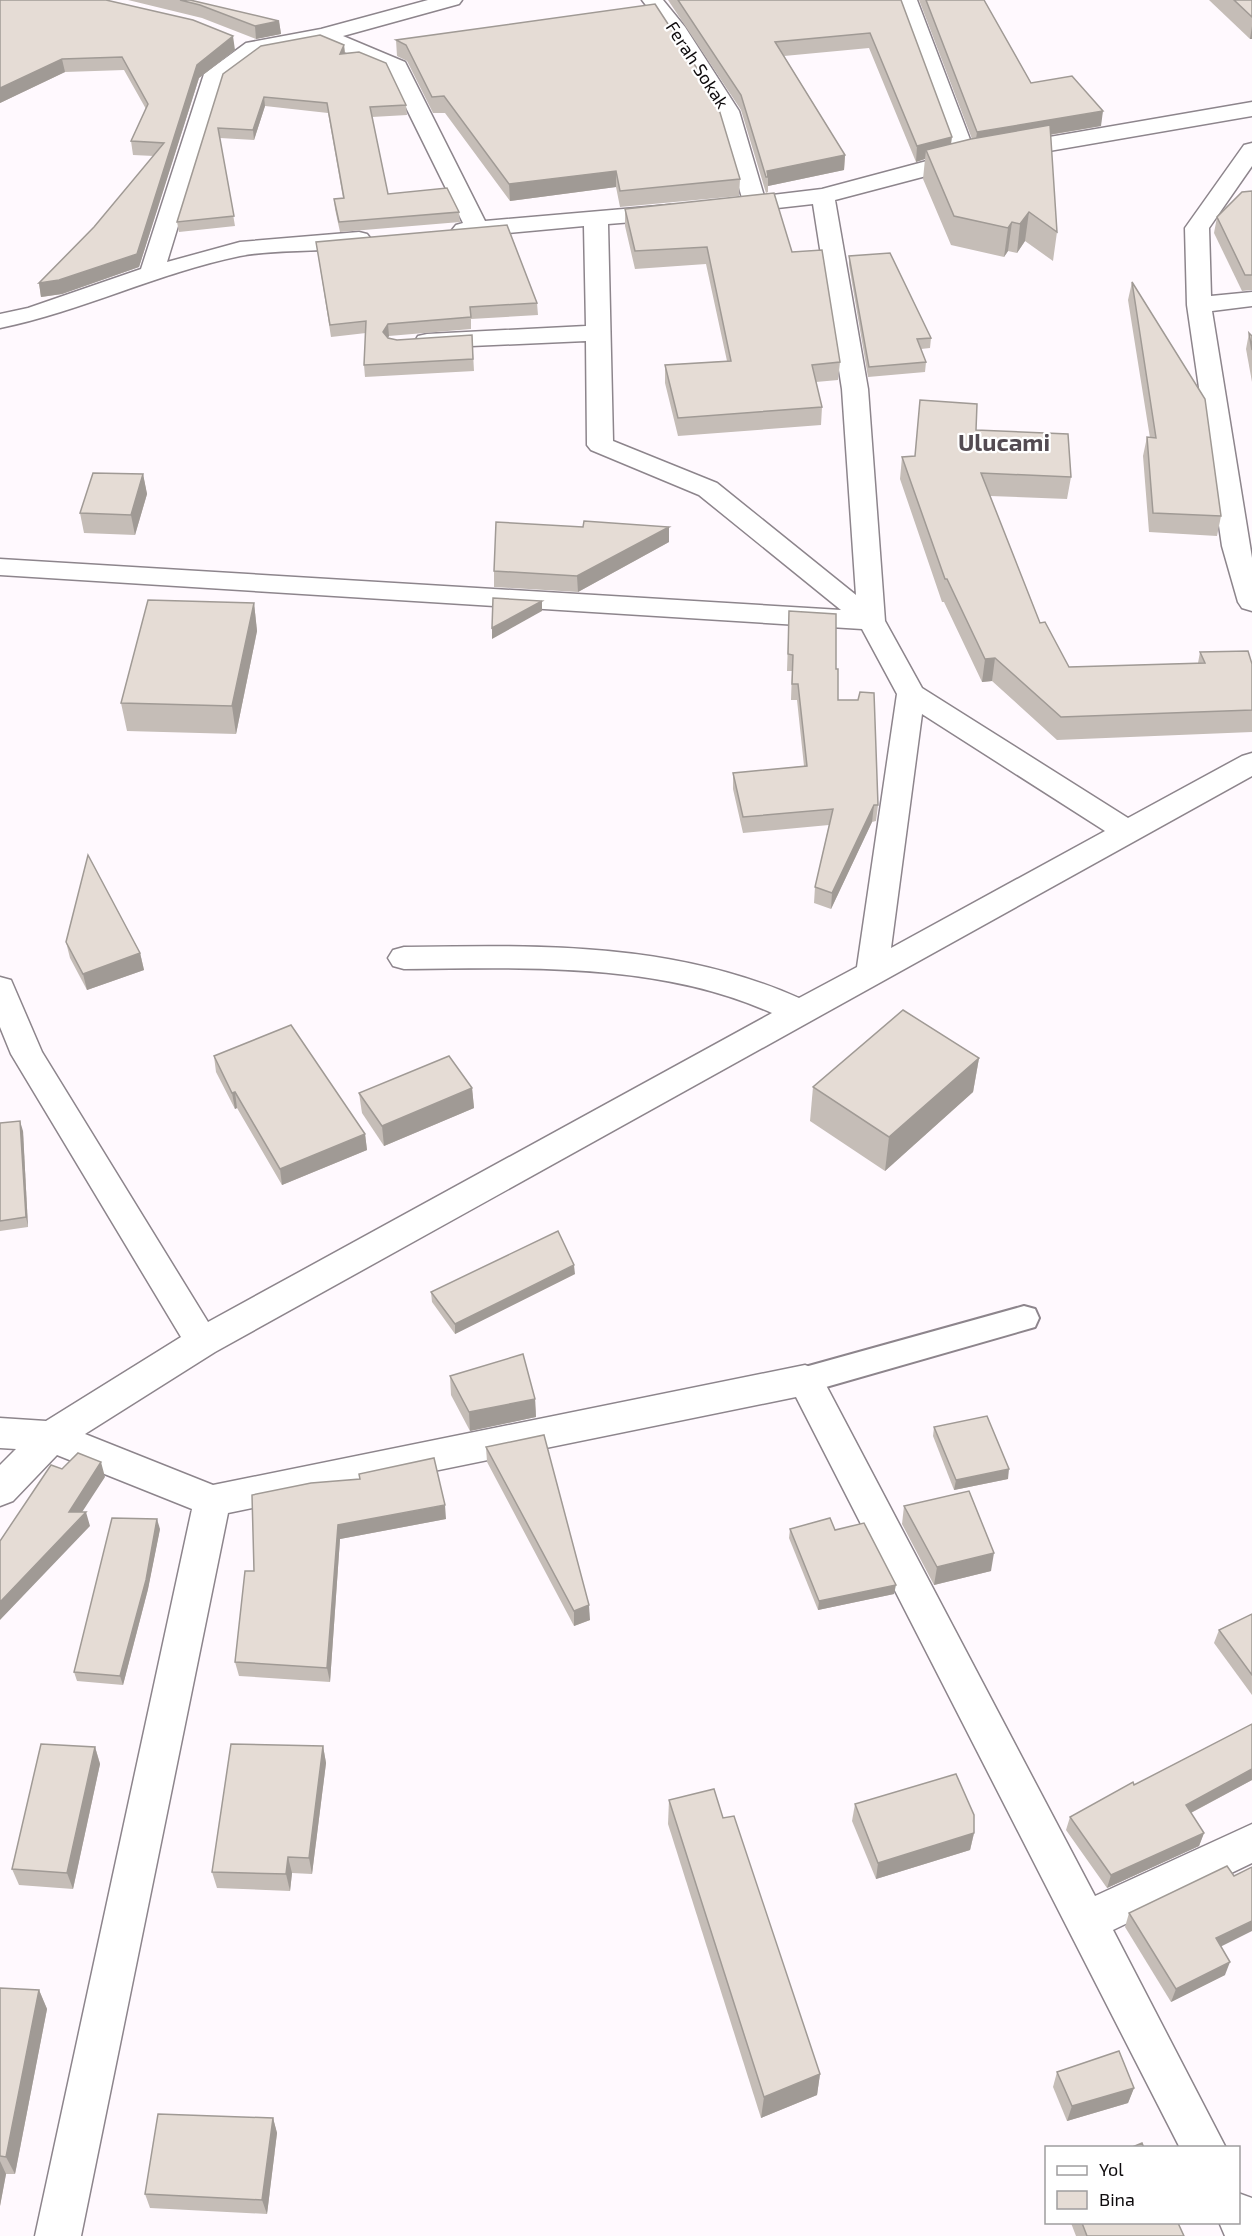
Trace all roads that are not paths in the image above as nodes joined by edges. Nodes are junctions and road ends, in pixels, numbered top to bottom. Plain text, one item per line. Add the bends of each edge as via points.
1 (452, 0) edge
2 (652, 0) edge
3 (907, 0) edge
4 (323, 35) junction
5 (233, 39) edge
6 (254, 48) junction
7 (1252, 109) edge
8 (1252, 150) edge
9 (966, 158) junction
10 (823, 196) junction
11 (755, 204) junction
12 (596, 219) junction
13 (477, 229) junction
14 (442, 232) edge
15 (382, 237) edge
16 (152, 273) junction
17 (1252, 299) edge
18 (1199, 304) junction
19 (0, 321) edge
20 (598, 333) junction
21 (409, 343) edge
22 (0, 567) edge
23 (1252, 602) edge
24 (871, 621) junction
25 (911, 694) junction
26 (1252, 763) edge
27 (1127, 831) junction
28 (404, 958) dead end
29 (872, 972) junction
30 (0, 988) edge
31 (800, 1012) junction
32 (1024, 1318) dead end
33 (202, 1342) junction
34 (805, 1380) junction
35 (0, 1433) edge
36 (51, 1437) junction
37 (0, 1490) edge
38 (213, 1501) junction
39 (1252, 1844) edge
40 (1087, 1922) junction
41 (1202, 2146) edge
42 (1240, 2217) edge
43 (58, 2236) edge
44 (1249, 2236) edge

1 - 4 street
2 - 11 street, Ferah Sokak via 728,111
3 - 9 street
4 - 6 street
4 - 13 street via 397,68
5 - 6 street
6 - 16 street via 212,79
7 - 9 street
8 - 18 street via 1197,228
9 - 10 street
10 - 11 street
10 - 24 street via 855,389
11 - 12 street
12 - 13 street
12 - 20 street
13 - 14 street
15 - 16 street via 240,249
16 - 19 street via 34,314
17 - 18 street
18 - 23 street via 1235,546
20 - 21 street
20 - 24 street via 600,445 708,489
22 - 24 street
24 - 25 street
25 - 27 street
25 - 29 street
26 - 27 street
27 - 29 street
28 - 31 street via 519,957 624,962 707,977
29 - 31 street
30 - 33 street via 27,1054
31 - 33 street
32 - 34 lane
33 - 36 street
34 - 38 street
34 - 40 street
35 - 36 street
36 - 37 street
36 - 38 street
38 - 43 street
39 - 40 street
40 - 41 street
42 - 44 street

